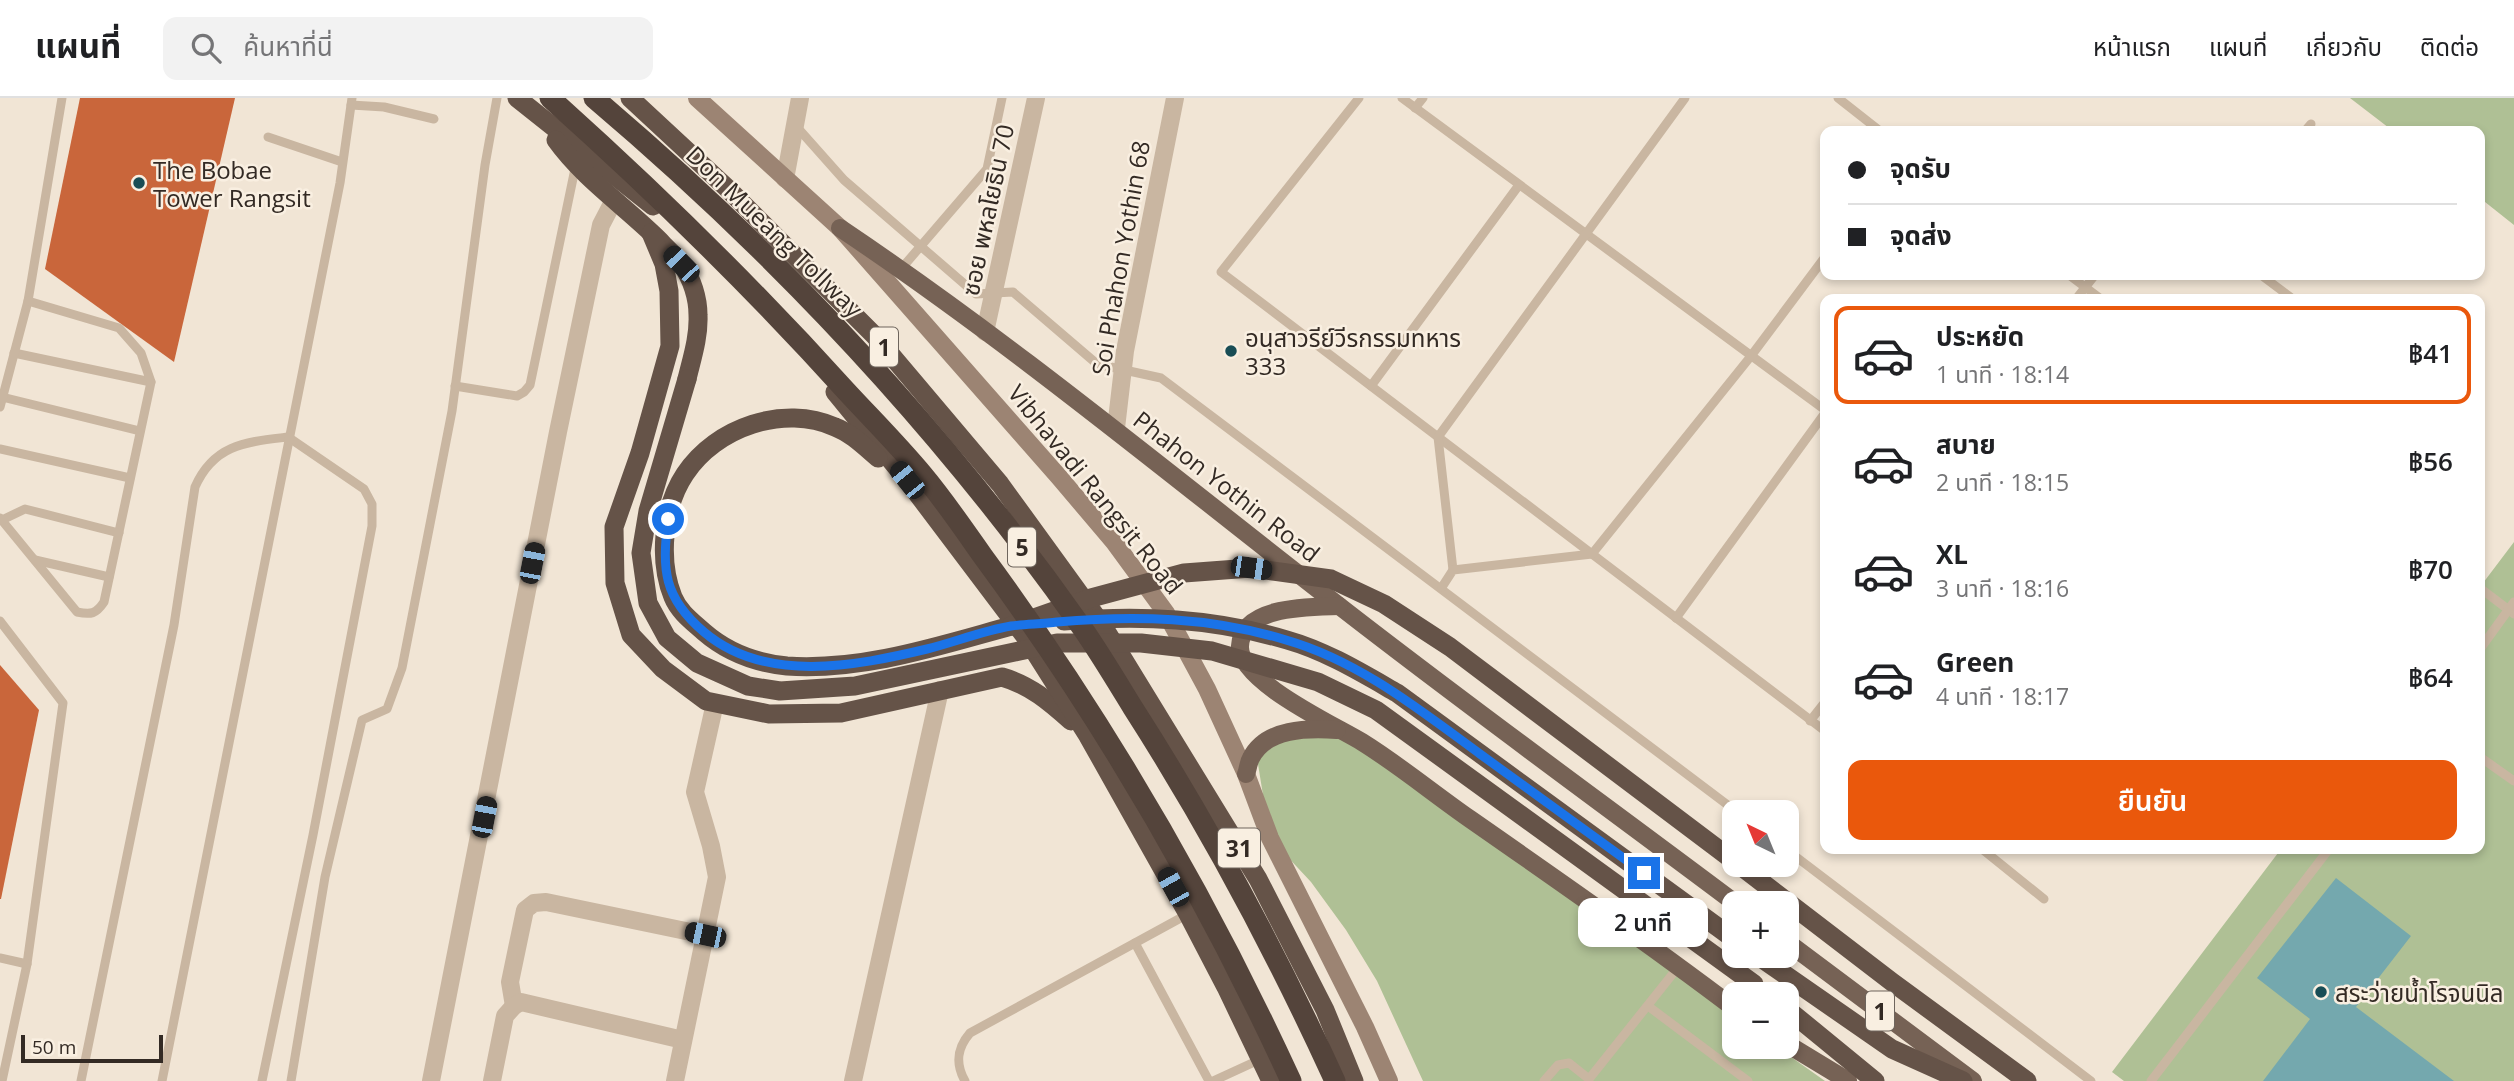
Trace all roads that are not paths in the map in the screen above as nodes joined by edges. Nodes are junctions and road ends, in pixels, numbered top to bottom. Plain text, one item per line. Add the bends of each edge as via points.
1 (62, 98) edge
2 (497, 98) edge
3 (517, 98) edge
4 (550, 98) edge
5 (594, 98) edge
6 (630, 98) edge
7 (697, 98) edge
8 (800, 98) edge
9 (1002, 98) edge
10 (1036, 98) edge
11 (1175, 98) edge
12 (1359, 98) edge
13 (1402, 98) edge
14 (1423, 98) edge
15 (1685, 98) edge
16 (1838, 98) edge
17 (351, 101) edge
18 (1415, 108) junction
19 (540, 118) junction
20 (435, 120) dead end
21 (795, 124) junction
22 (1874, 126) edge
23 (268, 137) dead end
24 (342, 162) junction
25 (576, 164) junction
26 (785, 180) junction
27 (1519, 185) junction
28 (614, 200) junction
29 (839, 228) junction
30 (651, 233) junction
31 (1586, 234) junction
32 (920, 246) junction
33 (1820, 264) edge
34 (901, 269) junction
35 (2076, 280) edge
36 (2091, 280) edge
37 (2268, 280) edge
38 (2085, 287) junction
39 (993, 293) junction
40 (2080, 294) edge
41 (2094, 294) edge
42 (2287, 294) edge
43 (28, 301) junction
44 (985, 332) junction
45 (14, 353) junction
46 (1751, 356) junction
47 (1123, 370) junction
48 (151, 382) junction
49 (455, 386) junction
50 (1371, 386) junction
51 (1, 402) edge
52 (1820, 408) edge
53 (1820, 419) edge
54 (1116, 428) junction
55 (141, 431) junction
56 (288, 437) junction
57 (1438, 437) junction
58 (0, 449) edge
59 (130, 478) junction
60 (907, 480) junction
61 (1, 519) edge
62 (119, 533) junction
63 (1592, 554) junction
64 (34, 560) junction
65 (1452, 570) junction
66 (109, 577) junction
67 (1442, 587) junction
68 (2485, 591) edge
69 (1339, 606) junction
70 (2512, 609) edge
71 (1676, 618) junction
72 (0, 621) edge
73 (1011, 626) junction
74 (1103, 626) joint
75 (2485, 643) edge
76 (940, 690) junction
77 (715, 703) junction
78 (1820, 708) edge
79 (1810, 721) junction
80 (1820, 728) edge
81 (1344, 731) junction
82 (1088, 736) junction
83 (2485, 761) edge
84 (1246, 775) junction
85 (2514, 781) edge
86 (1722, 801) edge
87 (1722, 852) edge
88 (1988, 854) edge
89 (2325, 854) edge
90 (1799, 859) edge
91 (1754, 877) edge
92 (1722, 893) edge
93 (2044, 900) dead end
94 (1188, 914) junction
95 (1722, 930) edge
96 (705, 935) junction
97 (1135, 943) junction
98 (1799, 951) edge
99 (0, 958) edge
100 (27, 964) junction
101 (1679, 966) junction
102 (1775, 968) edge
103 (1750, 982) edge
104 (1722, 999) edge
105 (513, 1006) junction
106 (1648, 1006) junction
107 (1799, 1019) edge
108 (682, 1040) junction
109 (1799, 1051) edge
110 (1261, 1059) junction
111 (1591, 1080) edge
112 (2, 1081) edge
113 (81, 1081) edge
114 (162, 1081) edge
115 (262, 1081) edge
116 (291, 1081) edge
117 (431, 1081) edge
118 (492, 1081) edge
119 (674, 1081) edge
120 (853, 1081) edge
121 (964, 1081) edge
122 (1211, 1081) edge
123 (1271, 1081) edge
124 (1291, 1081) edge
125 (1335, 1081) edge
126 (1354, 1081) edge
127 (1389, 1081) edge
128 (1544, 1081) edge
129 (1748, 1081) edge
130 (1847, 1081) edge
131 (1875, 1081) edge
132 (1963, 1081) edge
133 (1972, 1081) edge
134 (2026, 1081) edge
135 (2091, 1081) edge
136 (2151, 1081) edge

1 - 43 lane
2 - 49 lane
3 - 19 highway
4 - 124 highway, 5, bridge via 698,236 923,474 1025,613 1118,754 1192,883
5 - 125 highway, Don Mueang Tollway / 5, bridge via 725,214 818,306 915,412 994,509 1084,630 1181,786 1296,995
6 - 74 highway, 1 via 875,336 1000,484
7 - 26 main road, Phahon Yothin Road
8 - 21 street
9 - 32 lane via 987,169
10 - 39 street, ซอย พหลโยธิน 70
11 - 47 street, Soi Phahon Yothin 68
12 - 50 lane via 1221,272
13 - 18 lane
14 - 18 lane
15 - 31 lane
16 - 22 lane
17 - 20 lane
17 - 24 lane
18 - 27 lane
19 - 25 highway
19 - 60 highway via 691,238 835,392
21 - 26 street
21 - 32 lane via 844,180
23 - 24 lane
24 - 56 lane
25 - 28 highway
25 - 49 lane via 530,385 517,396
26 - 29 main road, Phahon Yothin Road
27 - 31 lane
27 - 50 lane
28 - 30 highway
28 - 117 street via 601,225 558,432
29 - 34 main road, Phahon Yothin Road
29 - 84 main road, Vibhavadi Rangsit Road / 31 via 1114,542 1166,613
30 - 77 highway via 669,291 670,346 614,527 615,583 631,635 663,669
30 - 103 highway, bridge via 690,279 696,298 697,336 648,511 641,554 648,603 667,638 697,663 748,686 780,691 855,687 1057,643 1141,643 1212,651 1318,682 1376,710
31 - 46 lane
31 - 57 lane
32 - 34 lane
32 - 39 lane via 976,294
33 - 46 lane
34 - 44 main road, Phahon Yothin Road
35 - 38 lane
36 - 38 lane
37 - 42 lane
38 - 40 lane
38 - 41 lane
39 - 44 street, ซอย พหลโยธิน 70
39 - 47 lane via 1013,292 1097,365
43 - 45 lane
43 - 48 lane via 118,328 141,353
44 - 54 main road, Phahon Yothin Road
45 - 48 lane
45 - 51 lane
46 - 52 lane
46 - 63 lane
47 - 54 street, Soi Phahon Yothin 68
47 - 67 lane via 1161,378
48 - 55 lane
49 - 116 lane via 402,668 387,709 362,720 355,749 326,877
50 - 57 lane
51 - 55 lane
53 - 71 lane
54 - 69 main road, Phahon Yothin Road
55 - 59 lane
56 - 113 lane via 240,443 214,458 195,487 174,625
56 - 114 lane
56 - 115 lane via 364,489 372,503 372,526
57 - 63 lane
57 - 65 lane
58 - 59 lane
59 - 62 lane
60 - 73 highway via 838,427 814,419 763,420 736,431 714,444 685,473 668,519 666,573 674,599 688,619 716,642 750,659 786,666 856,664
60 - 82 highway via 1024,635
61 - 62 lane via 24,509
61 - 64 lane
62 - 66 lane
63 - 65 lane
63 - 71 lane
64 - 66 lane
64 - 66 lane via 77,612 91,615 98,611
65 - 67 lane
67 - 86 lane
68 - 70 lane
69 - 81 main road via 1291,608 1260,617 1248,627 1240,644 1241,658 1254,675
69 - 92 main road, Phahon Yothin Road
70 - 75 lane
71 - 79 lane
72 - 100 lane via 63,703
73 - 87 highway, bridge via 1184,573 1251,568 1331,579 1384,604 1450,646
73 - 95 highway, bridge via 1118,617 1182,620 1289,640 1341,662 1397,693
74 - 126 highway, 31 via 1258,879 1325,1010
76 - 77 highway via 841,713 769,714
76 - 82 highway via 1002,677 1022,683
76 - 120 street
77 - 96 street via 695,792 717,877
78 - 79 lane
79 - 80 lane
81 - 84 main road via 1299,729 1279,735 1251,758
81 - 101 main road
82 - 94 highway
83 - 85 lane
84 - 127 main road, Vibhavadi Rangsit Road / 31 via 1270,838
88 - 93 lane
89 - 136 lane
90 - 135 lane
91 - 134 highway
94 - 97 lane
94 - 110 highway
96 - 105 street via 534,903 525,910 510,982
96 - 108 street
97 - 121 lane via 970,1033 958,1055
97 - 122 lane
98 - 133 main road, 1
99 - 100 lane
100 - 112 lane
101 - 104 main road
101 - 106 lane
102 - 132 highway via 1892,1049
105 - 108 street via 522,1002
105 - 118 street via 505,1016
106 - 111 lane
106 - 129 lane
107 - 131 highway
108 - 119 street
109 - 130 main road
110 - 122 lane
110 - 123 highway
111 - 128 lane via 1569,1063 1558,1065

